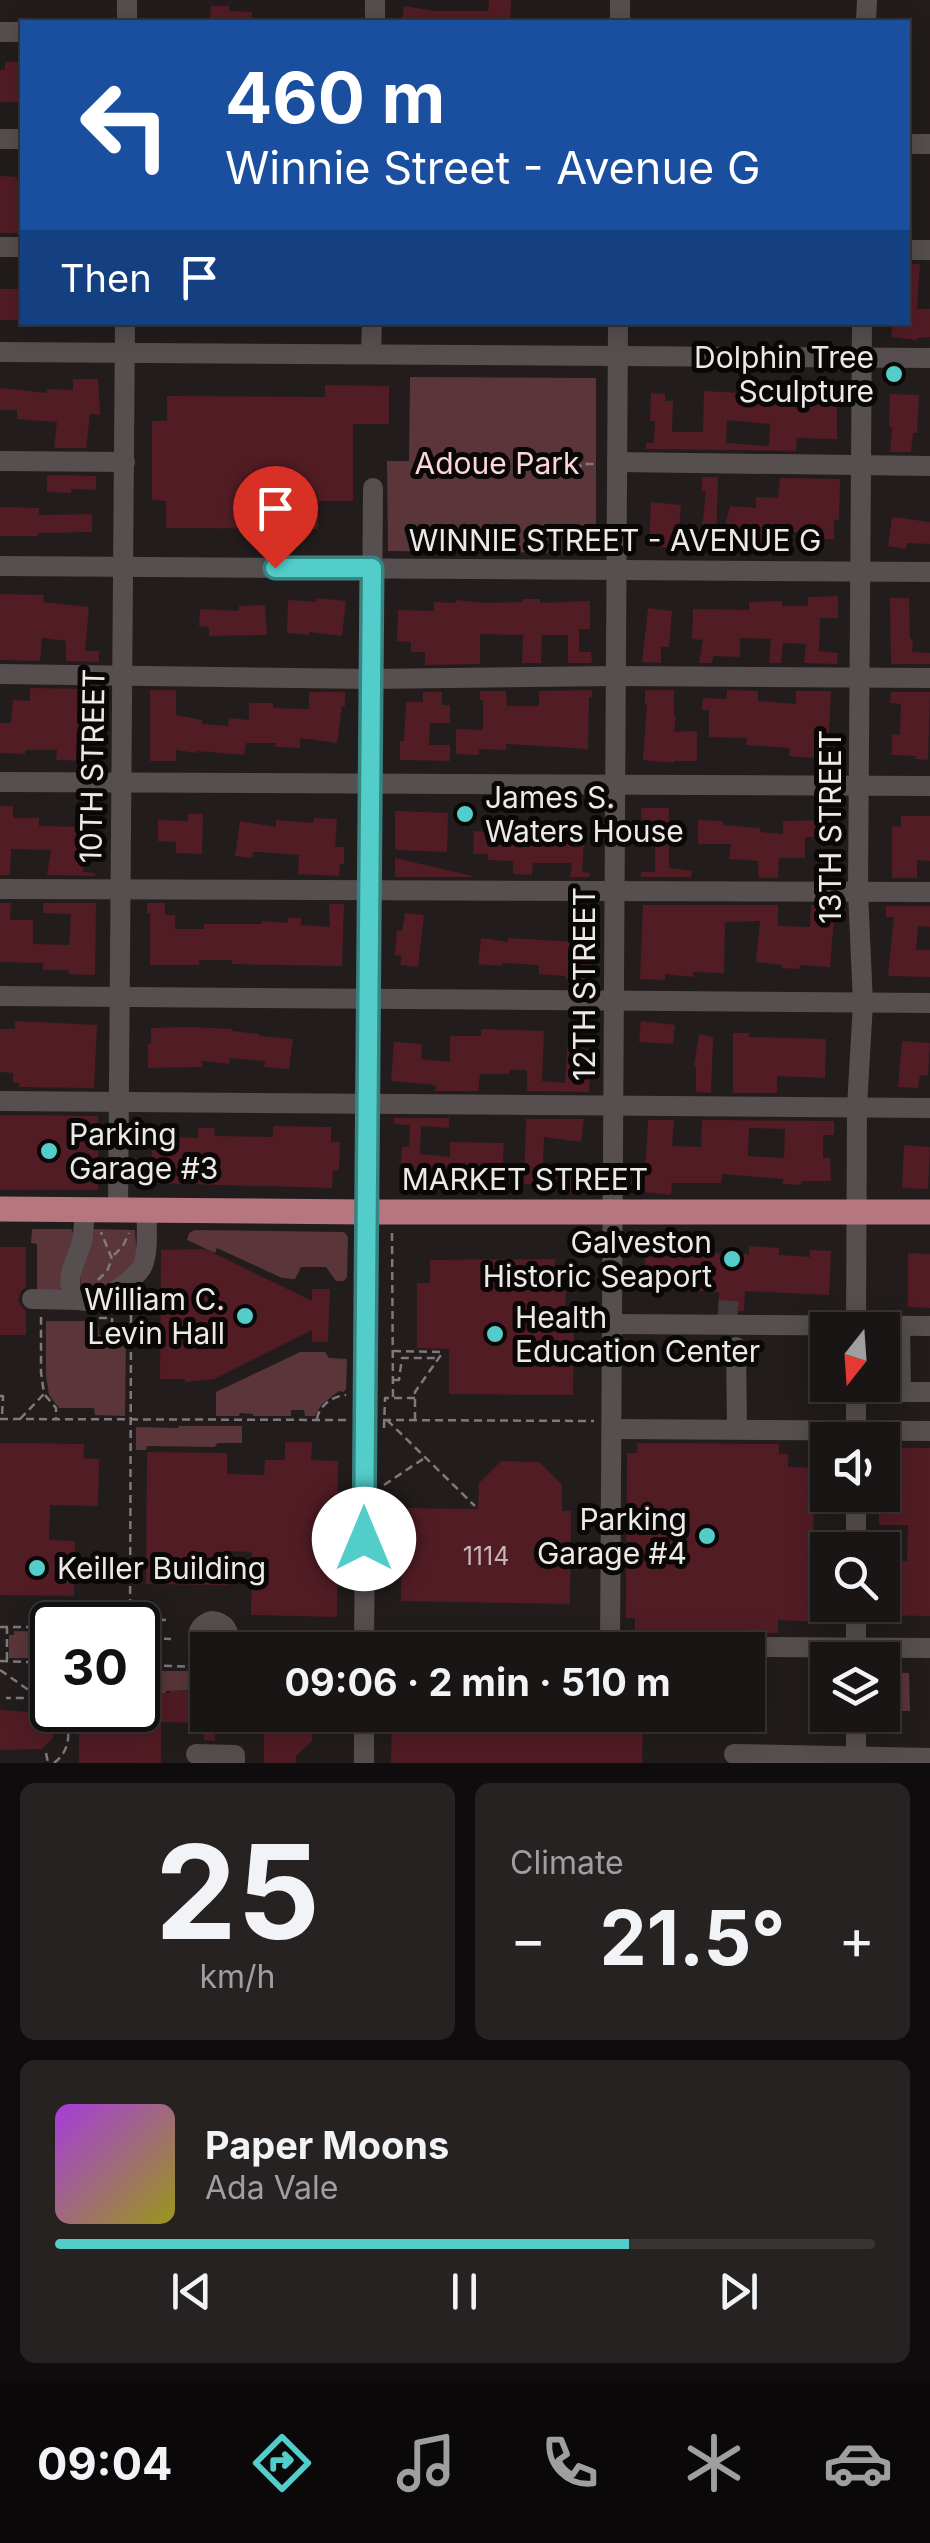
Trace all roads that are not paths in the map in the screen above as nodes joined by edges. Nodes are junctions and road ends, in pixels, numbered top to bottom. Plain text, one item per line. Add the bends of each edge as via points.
1 (125, 325) edge
2 (372, 325) edge
3 (618, 325) edge
4 (862, 325) edge
5 (0, 352) edge
6 (372, 353) junction
7 (125, 354) junction
8 (617, 356) junction
9 (862, 357) junction
10 (930, 358) edge
11 (0, 461) edge
12 (125, 462) junction
13 (608, 463) junction
14 (861, 465) junction
15 (930, 466) edge
16 (372, 488) dead end
17 (0, 566) edge
18 (124, 568) junction
19 (372, 568) junction
20 (616, 571) junction
21 (860, 572) junction
22 (930, 572) edge
23 (0, 674) edge
24 (616, 676) junction
25 (124, 677) junction
26 (859, 677) junction
27 (930, 678) edge
28 (371, 679) junction
29 (0, 782) edge
30 (120, 782) junction
31 (370, 783) junction
32 (615, 784) junction
33 (858, 786) junction
34 (930, 786) edge
35 (369, 888) junction
36 (0, 889) edge
37 (120, 890) junction
38 (615, 890) junction
39 (858, 892) junction
40 (930, 892) edge
41 (0, 996) edge
42 (119, 996) junction
43 (368, 997) junction
44 (614, 1000) junction
45 (863, 1003) junction
46 (930, 1003) edge
47 (0, 1101) edge
48 (119, 1102) junction
49 (367, 1104) junction
50 (614, 1106) junction
51 (857, 1107) junction
52 (930, 1108) edge
53 (0, 1209) edge
54 (613, 1210) junction
55 (856, 1211) junction
56 (366, 1212) junction
57 (930, 1212) edge
58 (132, 1216) junction
59 (90, 1218) junction
60 (79, 1300) junction
61 (36, 1308) road end
62 (718, 1310) tunnel mouth
63 (744, 1312) tunnel mouth
64 (856, 1312) edge
65 (612, 1324) junction
66 (694, 1324) junction
67 (770, 1325) junction
68 (810, 1326) edge
69 (900, 1326) edge
70 (930, 1326) edge
71 (736, 1347) dead end
72 (900, 1392) edge
73 (930, 1392) edge
74 (600, 1428) junction
75 (737, 1430) junction
76 (930, 1430) edge
77 (900, 1432) edge
78 (810, 1433) edge
79 (364, 1632) edge
80 (609, 1632) edge
81 (930, 1648) edge
82 (765, 1650) edge
83 (900, 1650) edge
84 (810, 1652) edge
85 (364, 1732) edge
86 (856, 1732) edge
87 (196, 1754) dead end
88 (734, 1754) dead end
89 (930, 1758) edge
90 (856, 1760) edge
91 (235, 1763) edge
92 (364, 1763) edge

1 - 7 street, 10TH STREET
2 - 6 street
3 - 8 street, 12TH STREET
4 - 9 street, 13TH STREET
5 - 7 street
6 - 7 street
6 - 8 street
7 - 12 street, 10TH STREET
8 - 9 street
8 - 13 street, 12TH STREET
9 - 10 street
9 - 14 street, 13TH STREET
11 - 12 street
12 - 18 street, 10TH STREET
13 - 14 street
13 - 20 street, 12TH STREET
14 - 15 street
14 - 21 street, 13TH STREET
16 - 19 street
17 - 18 street, WINNIE STREET - AVENUE G
18 - 19 street, WINNIE STREET - AVENUE G
18 - 25 street, 10TH STREET
19 - 20 street, WINNIE STREET - AVENUE G
19 - 28 street
20 - 21 street, WINNIE STREET - AVENUE G
20 - 24 street, 12TH STREET
21 - 22 street, WINNIE STREET - AVENUE G
21 - 26 street, 13TH STREET
23 - 25 street
24 - 26 street
24 - 28 street
24 - 32 street, 12TH STREET
25 - 28 street
25 - 30 street, 10TH STREET
26 - 27 street
26 - 33 street, 13TH STREET
28 - 31 street
29 - 30 street
30 - 31 street
30 - 37 street, 10TH STREET
31 - 32 street
31 - 35 street
32 - 33 street
32 - 38 street, 12TH STREET
33 - 34 street
33 - 39 street, 13TH STREET
35 - 37 street
35 - 38 street
35 - 43 street
36 - 37 street
37 - 42 street, 10TH STREET
38 - 39 street
38 - 44 street, 12TH STREET
39 - 40 street
39 - 45 street, 13TH STREET
41 - 42 street
42 - 43 street
42 - 48 street, 10TH STREET
43 - 44 street
43 - 49 street
44 - 45 street
44 - 50 street, 12TH STREET
45 - 46 street
45 - 51 street, 13TH STREET
47 - 48 street
48 - 49 street
48 - 58 street, 10TH STREET
49 - 50 street
49 - 56 street
50 - 51 street
50 - 54 street, 12TH STREET
51 - 52 street
51 - 55 street, 13TH STREET
53 - 59 main road, MARKET STREET
54 - 55 main road, MARKET STREET
54 - 56 main road, MARKET STREET
54 - 65 street, 12TH STREET
55 - 57 main road, MARKET STREET
55 - 64 street, 13TH STREET
56 - 58 main road, MARKET STREET
56 - 79 street
58 - 59 main road, MARKET STREET
58 - 60 street, 10TH STREET via 145,1258 140,1271 109,1296
59 - 60 street via 72,1268 72,1292
60 - 61 street
62 - 66 street
63 - 67 street
65 - 66 street
65 - 74 street, 12TH STREET
66 - 67 street
67 - 68 street
69 - 70 street
71 - 75 street
72 - 73 street
74 - 75 street
74 - 80 street, 12TH STREET
75 - 78 street
76 - 77 street
81 - 83 street
82 - 84 street
85 - 92 street
86 - 90 street
87 - 91 street via 236,1754
88 - 90 street
89 - 90 street

